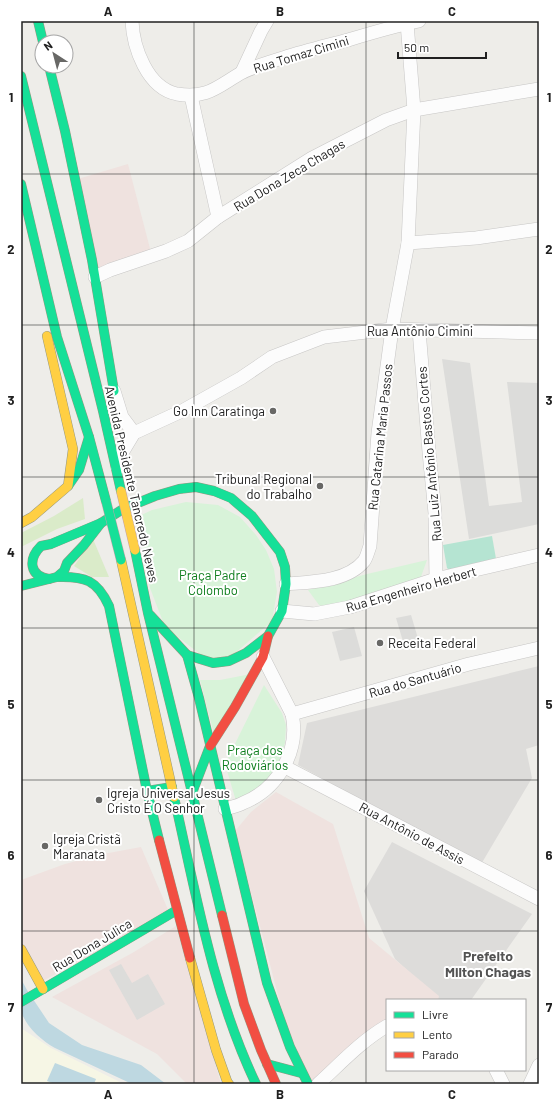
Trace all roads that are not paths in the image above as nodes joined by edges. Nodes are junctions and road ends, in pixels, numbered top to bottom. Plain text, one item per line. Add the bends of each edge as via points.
1 (38, 21) edge
2 (132, 21) edge
3 (267, 21) edge
4 (413, 22) edge
5 (41, 34) edge
6 (242, 72) junction
7 (51, 74) edge
8 (21, 76) edge
9 (539, 89) edge
10 (191, 96) junction
11 (414, 110) junction
12 (21, 184) edge
13 (218, 218) junction
14 (539, 229) edge
15 (408, 243) junction
16 (95, 277) junction
17 (392, 329) junction
18 (419, 330) junction
19 (46, 331) dead end
20 (539, 333) edge
21 (114, 391) junction
22 (102, 411) junction
23 (134, 433) junction
24 (89, 437) junction
25 (117, 472) junction
26 (68, 486) junction
27 (101, 522) junction
28 (21, 523) edge
29 (51, 544) junction
30 (35, 553) junction
31 (539, 555) edge
32 (64, 556) junction
33 (21, 558) edge
34 (53, 578) junction
35 (436, 579) junction
36 (286, 584) junction
37 (21, 586) edge
38 (282, 611) junction
39 (148, 613) junction
40 (268, 636) junction
41 (539, 648) edge
42 (187, 655) junction
43 (263, 657) junction
44 (292, 714) junction
45 (210, 746) junction
46 (285, 767) junction
47 (172, 787) junction
48 (147, 791) junction
49 (192, 793) junction
50 (225, 809) junction
51 (539, 899) edge
52 (177, 910) junction
53 (21, 949) edge
54 (40, 991) junction
55 (21, 1002) edge
56 (386, 1026) edge
57 (266, 1064) junction
58 (539, 1065) edge
59 (496, 1071) edge
60 (302, 1073) junction
61 (228, 1084) edge
62 (256, 1084) edge
63 (276, 1084) edge
64 (308, 1084) edge
65 (318, 1084) edge
66 (503, 1084) edge
67 (530, 1084) edge

1 - 5 main road
2 - 10 street via 141,61 151,76 175,94
3 - 6 street
4 - 6 street, Rua Tomaz Cimini via 289,56
4 - 11 street
6 - 10 street, Rua Tomaz Cimini via 207,93
7 - 16 main road, Avenida Presidente Tancredo Neves
8 - 22 main road, Avenida Presidente Tancredo Neves
9 - 11 street, Rua Dona Zeca Chagas
10 - 13 street
11 - 13 street, Rua Dona Zeca Chagas via 386,120 312,158
11 - 15 street
12 - 24 main road via 57,338
13 - 16 street, Rua Dona Zeca Chagas via 188,240 166,251
14 - 15 street via 476,238
15 - 17 street
16 - 21 main road, Avenida Presidente Tancredo Neves
17 - 18 street, Rua Antônio Cimini
17 - 23 street, Rua Antônio Cimini via 324,337 272,357 241,378 182,411
17 - 36 street, Rua Catarina Maria Passos via 378,433 370,546 365,560 346,574
18 - 20 street, Rua Antônio Cimini
18 - 35 street, Rua Luiz Antônio Bastos Cortes via 435,513
19 - 26 main road via 73,449
21 - 22 main road
21 - 23 street via 122,417
22 - 25 main road, Avenida Presidente Tancredo Neves
23 - 25 street via 122,453
24 - 26 main road via 80,466 74,480
24 - 47 main road, bridge via 121,560
25 - 39 main road, Avenida Presidente Tancredo Neves, bridge
26 - 28 main road via 32,517
27 - 29 main road
27 - 32 main road via 84,545
27 - 36 main road via 123,509 179,489 196,487 214,491 230,498 252,516 268,534 280,552 285,566
29 - 30 main road via 42,546
29 - 32 main road via 59,547
30 - 33 main road
30 - 34 main road via 32,564 34,570 44,578
31 - 35 street, Rua Engenheiro Herbert
32 - 34 main road via 64,571
34 - 37 main road
34 - 48 main road via 78,576 87,579 106,598
35 - 38 street, Rua Engenheiro Herbert via 350,607 314,614
36 - 38 main road
38 - 40 main road
39 - 42 main road
39 - 49 main road, Avenida Presidente Tancredo Neves
40 - 42 main road via 246,653 229,661 213,664
40 - 43 main road
41 - 44 street, Rua do Santuário via 469,664
42 - 45 main road
43 - 44 street
43 - 45 main road
44 - 46 street via 293,740
45 - 49 main road
45 - 50 main road
46 - 50 street via 259,795
46 - 51 street, Rua Antônio de Assis
47 - 48 main road
47 - 62 main road via 220,989
48 - 52 main road
49 - 57 main road, Avenida Presidente Tancredo Neves via 244,1004
50 - 60 main road via 267,983
52 - 54 main road, Rua Dona Julica
52 - 61 main road
53 - 54 main road
54 - 55 main road, Rua Dona Julica
56 - 65 street via 377,1031
57 - 60 main road
57 - 63 main road, Avenida Presidente Tancredo Neves
58 - 67 street
59 - 66 street
60 - 64 main road

